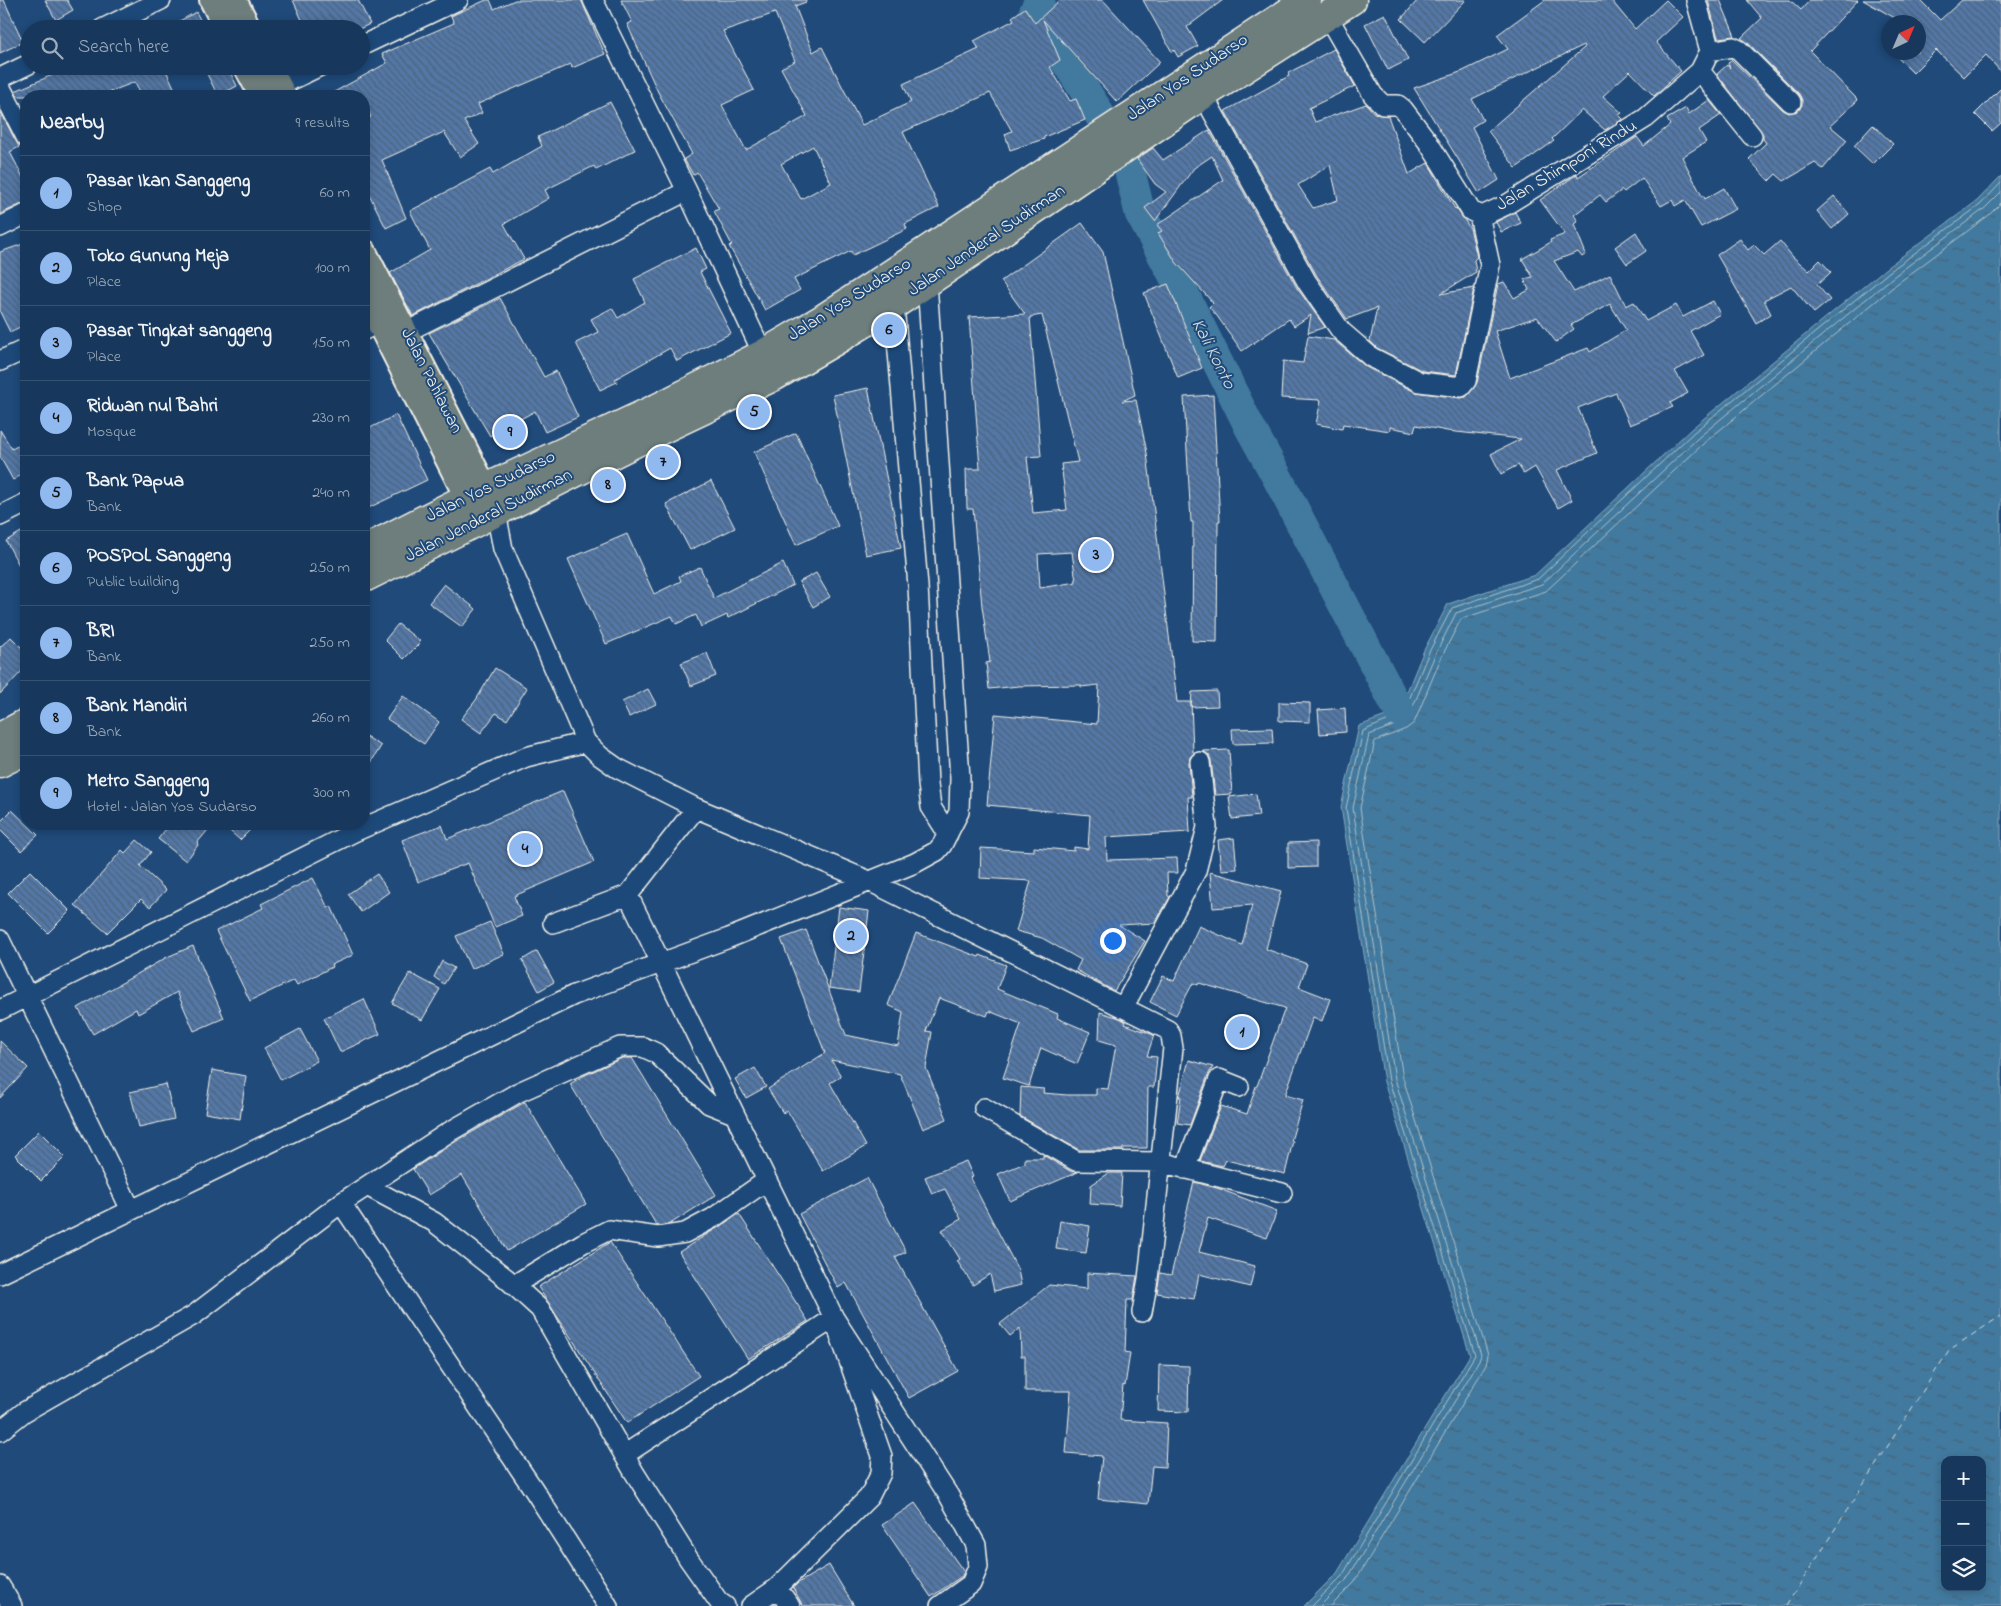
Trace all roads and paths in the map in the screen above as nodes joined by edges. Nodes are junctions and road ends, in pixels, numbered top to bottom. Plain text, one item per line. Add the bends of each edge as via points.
1 (162, 0) edge
2 (212, 0) edge
3 (234, 0) edge
4 (458, 0) edge
5 (593, 0) edge
6 (1352, 0) edge
7 (1696, 0) edge
8 (1318, 8) edge
9 (121, 20) edge
10 (222, 20) edge
11 (244, 20) edge
12 (370, 42) edge
13 (1710, 51) junction
14 (20, 68) edge
15 (1700, 71) junction
16 (258, 75) edge
17 (299, 75) edge
18 (0, 78) edge
19 (0, 86) edge
20 (273, 86) edge
21 (1203, 95) junction
22 (1790, 102) dead end
23 (20, 125) edge
24 (1752, 136) dead end
25 (1115, 141) junction
26 (687, 191) junction
27 (1479, 215) junction
28 (20, 217) edge
29 (0, 227) edge
30 (370, 263) edge
31 (927, 282) junction
32 (894, 305) junction
33 (371, 326) edge
34 (406, 332) junction
35 (20, 352) edge
36 (763, 354) junction
37 (0, 361) edge
38 (482, 505) junction
39 (20, 506) edge
40 (0, 516) edge
41 (370, 548) edge
42 (370, 574) edge
43 (946, 582) junction
44 (918, 586) junction
45 (955, 721) junction
46 (924, 725) junction
47 (20, 726) edge
48 (0, 737) edge
49 (586, 742) junction
50 (20, 753) edge
51 (1200, 762) dead end
52 (0, 763) edge
53 (696, 808) junction
54 (370, 825) edge
55 (359, 830) edge
56 (948, 834) junction
57 (869, 881) junction
58 (628, 895) junction
59 (553, 923) dead end
60 (0, 940) edge
61 (660, 964) junction
62 (27, 997) junction
63 (1122, 1008) junction
64 (0, 1010) edge
65 (1239, 1087) dead end
66 (984, 1108) dead end
67 (734, 1114) junction
68 (1160, 1162) junction
69 (1185, 1169) junction
70 (766, 1181) junction
71 (367, 1186) junction
72 (1282, 1193) dead end
73 (341, 1203) junction
74 (131, 1210) junction
75 (0, 1274) edge
76 (514, 1285) junction
77 (1142, 1312) dead end
78 (834, 1318) junction
79 (0, 1431) edge
80 (624, 1455) junction
81 (0, 1586) edge
82 (778, 1588) junction
83 (12, 1606) edge
84 (608, 1606) edge
85 (725, 1606) edge
86 (752, 1606) edge
87 (790, 1606) edge
88 (940, 1606) edge

1 - 9 street
2 - 10 main road
3 - 11 main road
4 - 12 street
5 - 26 street
6 - 8 highway, Jalan Yos Sudarso
7 - 13 street
8 - 21 highway, Jalan Yos Sudarso
8 - 25 highway, Jalan Yos Sudarso
8 - 27 street, Jalan Shimponi Rindu via 1373,95 1383,106 1398,105 1403,109 1471,211
13 - 15 street, Jalan Shimponi Rindu
13 - 22 street via 1732,47 1739,50
14 - 18 street
15 - 24 street
15 - 27 street, Jalan Shimponi Rindu via 1646,118 1506,205
16 - 20 main road
17 - 20 street
19 - 23 street
21 - 25 highway, Jalan Yos Sudarso
21 - 27 street via 1307,282 1342,331 1371,357 1420,382 1461,386 1466,382 1490,265
25 - 31 highway, Jalan Jenderal Sudirman
25 - 36 highway, Jalan Yos Sudarso
26 - 34 street
26 - 36 street
28 - 29 street
30 - 34 main road, Jalan Pahlawan
31 - 32 highway, Jalan Jenderal Sudirman
31 - 43 street
32 - 38 highway, Jalan Jenderal Sudirman via 775,376 661,430
32 - 44 street
33 - 38 main road, Jalan Pahlawan
34 - 38 main road, Jalan Pahlawan
35 - 37 street
36 - 38 highway, Jalan Yos Sudarso via 659,407
38 - 41 highway, Jalan Yos Sudarso
38 - 42 highway, Jalan Jenderal Sudirman
38 - 49 street
39 - 40 street
43 - 44 street
43 - 45 street
44 - 46 street
45 - 46 street
45 - 56 street via 960,812
46 - 56 street via 931,807
47 - 48 highway
49 - 53 street via 617,768
49 - 54 street via 526,757
50 - 52 highway
51 - 63 street via 1207,827 1196,871
53 - 57 street
53 - 58 street
55 - 62 street
56 - 57 street via 937,851
57 - 61 street
57 - 63 street
58 - 59 street
58 - 61 street
60 - 62 street
61 - 67 street
61 - 74 street via 574,995
62 - 64 street
62 - 74 street
63 - 68 street via 1163,1027 1172,1036
65 - 69 street via 1220,1079
66 - 68 street via 1076,1161
67 - 70 street
67 - 71 street via 709,1104 656,1053 643,1047 620,1047 520,1092 449,1132
68 - 69 street
68 - 77 street
69 - 72 street
70 - 76 street via 713,1218 684,1233 658,1237 609,1230
70 - 78 street
71 - 73 street
71 - 76 street via 434,1222
73 - 79 street via 194,1316 24,1412
73 - 84 street
74 - 75 street
76 - 80 street via 540,1309
78 - 80 street
78 - 82 street via 874,1428 882,1456 881,1473 869,1497
78 - 88 street via 950,1496 976,1545 978,1567 971,1584
80 - 85 street via 688,1558
81 - 83 street
82 - 86 street
82 - 87 street

